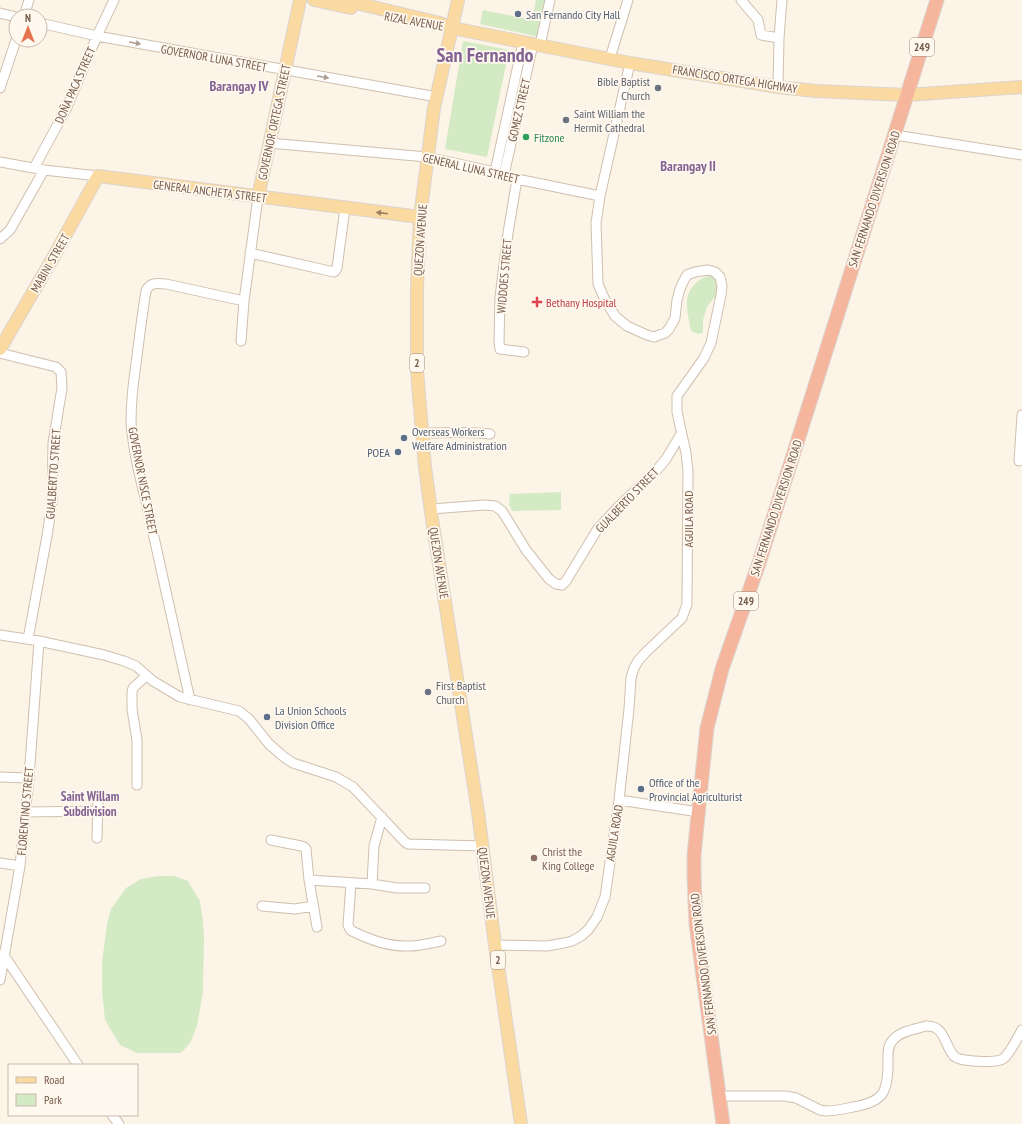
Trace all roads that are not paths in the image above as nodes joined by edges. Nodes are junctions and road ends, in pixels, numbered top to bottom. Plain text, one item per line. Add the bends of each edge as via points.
1 (114, 0) edge
2 (300, 0) edge
3 (314, 0) edge
4 (343, 0) edge
5 (458, 0) edge
6 (550, 0) edge
7 (628, 0) edge
8 (741, 0) edge
9 (782, 0) edge
10 (937, 0) edge
11 (48, 25) edge
12 (452, 28) junction
13 (97, 36) junction
14 (779, 38) junction
15 (532, 44) junction
16 (13, 48) edge
17 (610, 58) junction
18 (630, 63) junction
19 (285, 71) junction
20 (778, 87) junction
21 (1022, 87) edge
22 (0, 88) edge
23 (907, 94) junction
24 (436, 97) junction
25 (894, 135) junction
26 (269, 143) junction
27 (1022, 154) edge
28 (428, 157) junction
29 (0, 162) edge
30 (34, 168) junction
31 (44, 170) junction
32 (495, 172) junction
33 (504, 175) junction
34 (98, 176) junction
35 (517, 179) junction
36 (600, 196) junction
37 (258, 197) junction
38 (345, 208) junction
39 (420, 217) junction
40 (0, 239) edge
41 (250, 253) junction
42 (244, 301) junction
43 (241, 341) dead end
44 (0, 349) edge
45 (524, 352) dead end
46 (0, 353) edge
47 (1022, 415) edge
48 (423, 433) junction
49 (490, 434) dead end
50 (681, 434) junction
51 (1019, 461) dead end
52 (431, 509) junction
53 (0, 635) edge
54 (28, 639) junction
55 (39, 641) junction
56 (146, 676) junction
57 (190, 700) junction
58 (0, 777) edge
59 (29, 778) junction
60 (137, 785) dead end
61 (98, 795) dead end
62 (619, 800) junction
63 (97, 810) junction
64 (26, 812) junction
65 (699, 812) junction
66 (382, 817) junction
67 (97, 838) dead end
68 (271, 840) dead end
69 (483, 846) junction
70 (0, 863) edge
71 (20, 866) junction
72 (309, 880) junction
73 (351, 882) junction
74 (372, 884) junction
75 (425, 888) dead end
76 (262, 906) dead end
77 (313, 906) junction
78 (317, 927) dead end
79 (440, 941) dead end
80 (495, 945) junction
81 (2, 953) edge
82 (0, 980) edge
83 (1022, 1030) edge
84 (77, 1064) edge
85 (720, 1096) junction
86 (113, 1116) edge
87 (119, 1124) edge
88 (521, 1124) edge
89 (723, 1124) edge

1 - 13 street, DOÑA PACA STREET
2 - 19 main road, GOVERNOR ORTEGA STREET
3 - 12 main road, RIZAL AVENUE via 439,28
4 - 12 main road, RIZAL AVENUE
5 - 12 main road, QUEZON AVENUE / 2
6 - 15 street
7 - 17 street
8 - 14 street via 758,20 761,35
9 - 14 street
10 - 23 highway, SAN FERNANDO DIVERSION ROAD / 249
11 - 13 street, GOVERNOR LUNA STREET
12 - 15 main road, FRANCISCO ORTEGA HIGHWAY
12 - 24 main road, QUEZON AVENUE / 2
13 -> 19 street, GOVERNOR LUNA STREET
13 - 30 street, DOÑA PACA STREET via 66,109
14 - 20 street
15 - 17 main road, FRANCISCO ORTEGA HIGHWAY
15 - 32 street, GOMEZ STREET
15 - 33 street, GOMEZ STREET
16 - 22 street
17 - 18 main road, FRANCISCO ORTEGA HIGHWAY
18 - 20 main road, FRANCISCO ORTEGA HIGHWAY
18 - 36 street
19 -> 24 street, GOVERNOR LUNA STREET
19 - 26 main road, GOVERNOR ORTEGA STREET
20 - 23 main road, FRANCISCO ORTEGA HIGHWAY
21 - 23 main road, FRANCISCO ORTEGA HIGHWAY
23 - 25 highway, SAN FERNANDO DIVERSION ROAD / 249
24 - 28 main road, QUEZON AVENUE / 2
25 - 27 street
25 - 65 highway, SAN FERNANDO DIVERSION ROAD / 249 via 759,563 722,669 707,728
26 - 28 street, GENERAL LUNA STREET
26 - 37 main road, GOVERNOR ORTEGA STREET
28 - 32 street, GENERAL LUNA STREET
28 - 39 main road, QUEZON AVENUE / 2
29 - 30 street, GENERAL ANCHETA STREET
30 - 31 street, GENERAL ANCHETA STREET
31 - 34 street, GENERAL ANCHETA STREET
31 - 40 street via 10,230
32 - 33 street, GENERAL LUNA STREET
33 - 35 street, GENERAL LUNA STREET
34 - 37 main road, GENERAL ANCHETA STREET
34 - 44 main road, MABINI STREET
35 - 36 street, GENERAL LUNA STREET
35 - 45 street, WIDDOES STREET via 501,289 499,342 500,349
36 - 50 street, AGUILA ROAD via 596,223 598,284 615,316 627,326 651,336 665,333 675,318 680,289 687,275 708,270 720,277 721,295 710,343 704,358 677,396
37 - 38 main road, GENERAL ANCHETA STREET
37 - 41 street, GOVERNOR ORTEGA STREET
39 -> 38 main road, GENERAL ANCHETA STREET
38 - 41 street via 337,268 334,272
39 - 48 main road, QUEZON AVENUE / 2 via 417,363
41 - 42 street, GOVERNOR ORTEGA STREET
42 - 43 street, GOVERNOR ORTEGA STREET
42 - 57 street, GOVERNOR NISCE STREET via 154,283 146,291 140,332 131,399 131,424 141,482
46 - 54 street, GUALBERTTO STREET via 56,367 62,376 53,443 52,502
47 - 51 street
48 - 49 street
48 - 52 main road, QUEZON AVENUE / 2
50 - 52 street, GUALBERTO STREET via 656,471 597,530 562,585 549,579 526,550 502,511 495,506
50 - 62 street, AGUILA ROAD via 688,471 687,604 682,618 645,653 634,668
52 - 69 main road, QUEZON AVENUE / 2
53 - 54 street
54 - 55 street
55 - 56 street via 124,661 136,666
55 - 59 street, FLORENTINO STREET
56 - 57 street via 168,691
56 - 60 street via 132,692 137,740
57 - 66 street via 239,711 284,757 293,763 336,777 353,787
58 - 59 street
59 - 64 street, FLORENTINO STREET
61 - 63 street
62 - 65 street
62 - 80 street, AGUILA ROAD via 605,897 597,917 588,930 572,941 557,945
63 - 64 street
63 - 67 street
64 - 71 street, FLORENTINO STREET
65 - 85 highway, SAN FERNANDO DIVERSION ROAD / 249 via 694,855 695,910
66 - 69 street via 408,844
66 - 74 street via 374,846
68 - 72 street via 306,848
69 - 80 main road, QUEZON AVENUE / 2
70 - 71 street
71 - 81 street, FLORENTINO STREET
72 - 73 street
72 - 77 street
73 - 74 street
73 - 79 street via 348,925 352,931 378,942 402,946
74 - 75 street via 396,888
76 - 77 street
77 - 78 street
80 - 88 main road, QUEZON AVENUE / 2
81 - 82 street, FLORENTINO STREET
81 - 84 street
83 - 85 street via 1008,1054 994,1061 957,1058 939,1029 931,1026 897,1036 890,1044 885,1089 873,1102 865,1105 826,1112 796,1098 785,1096
85 - 89 highway, SAN FERNANDO DIVERSION ROAD / 249
86 - 87 street

